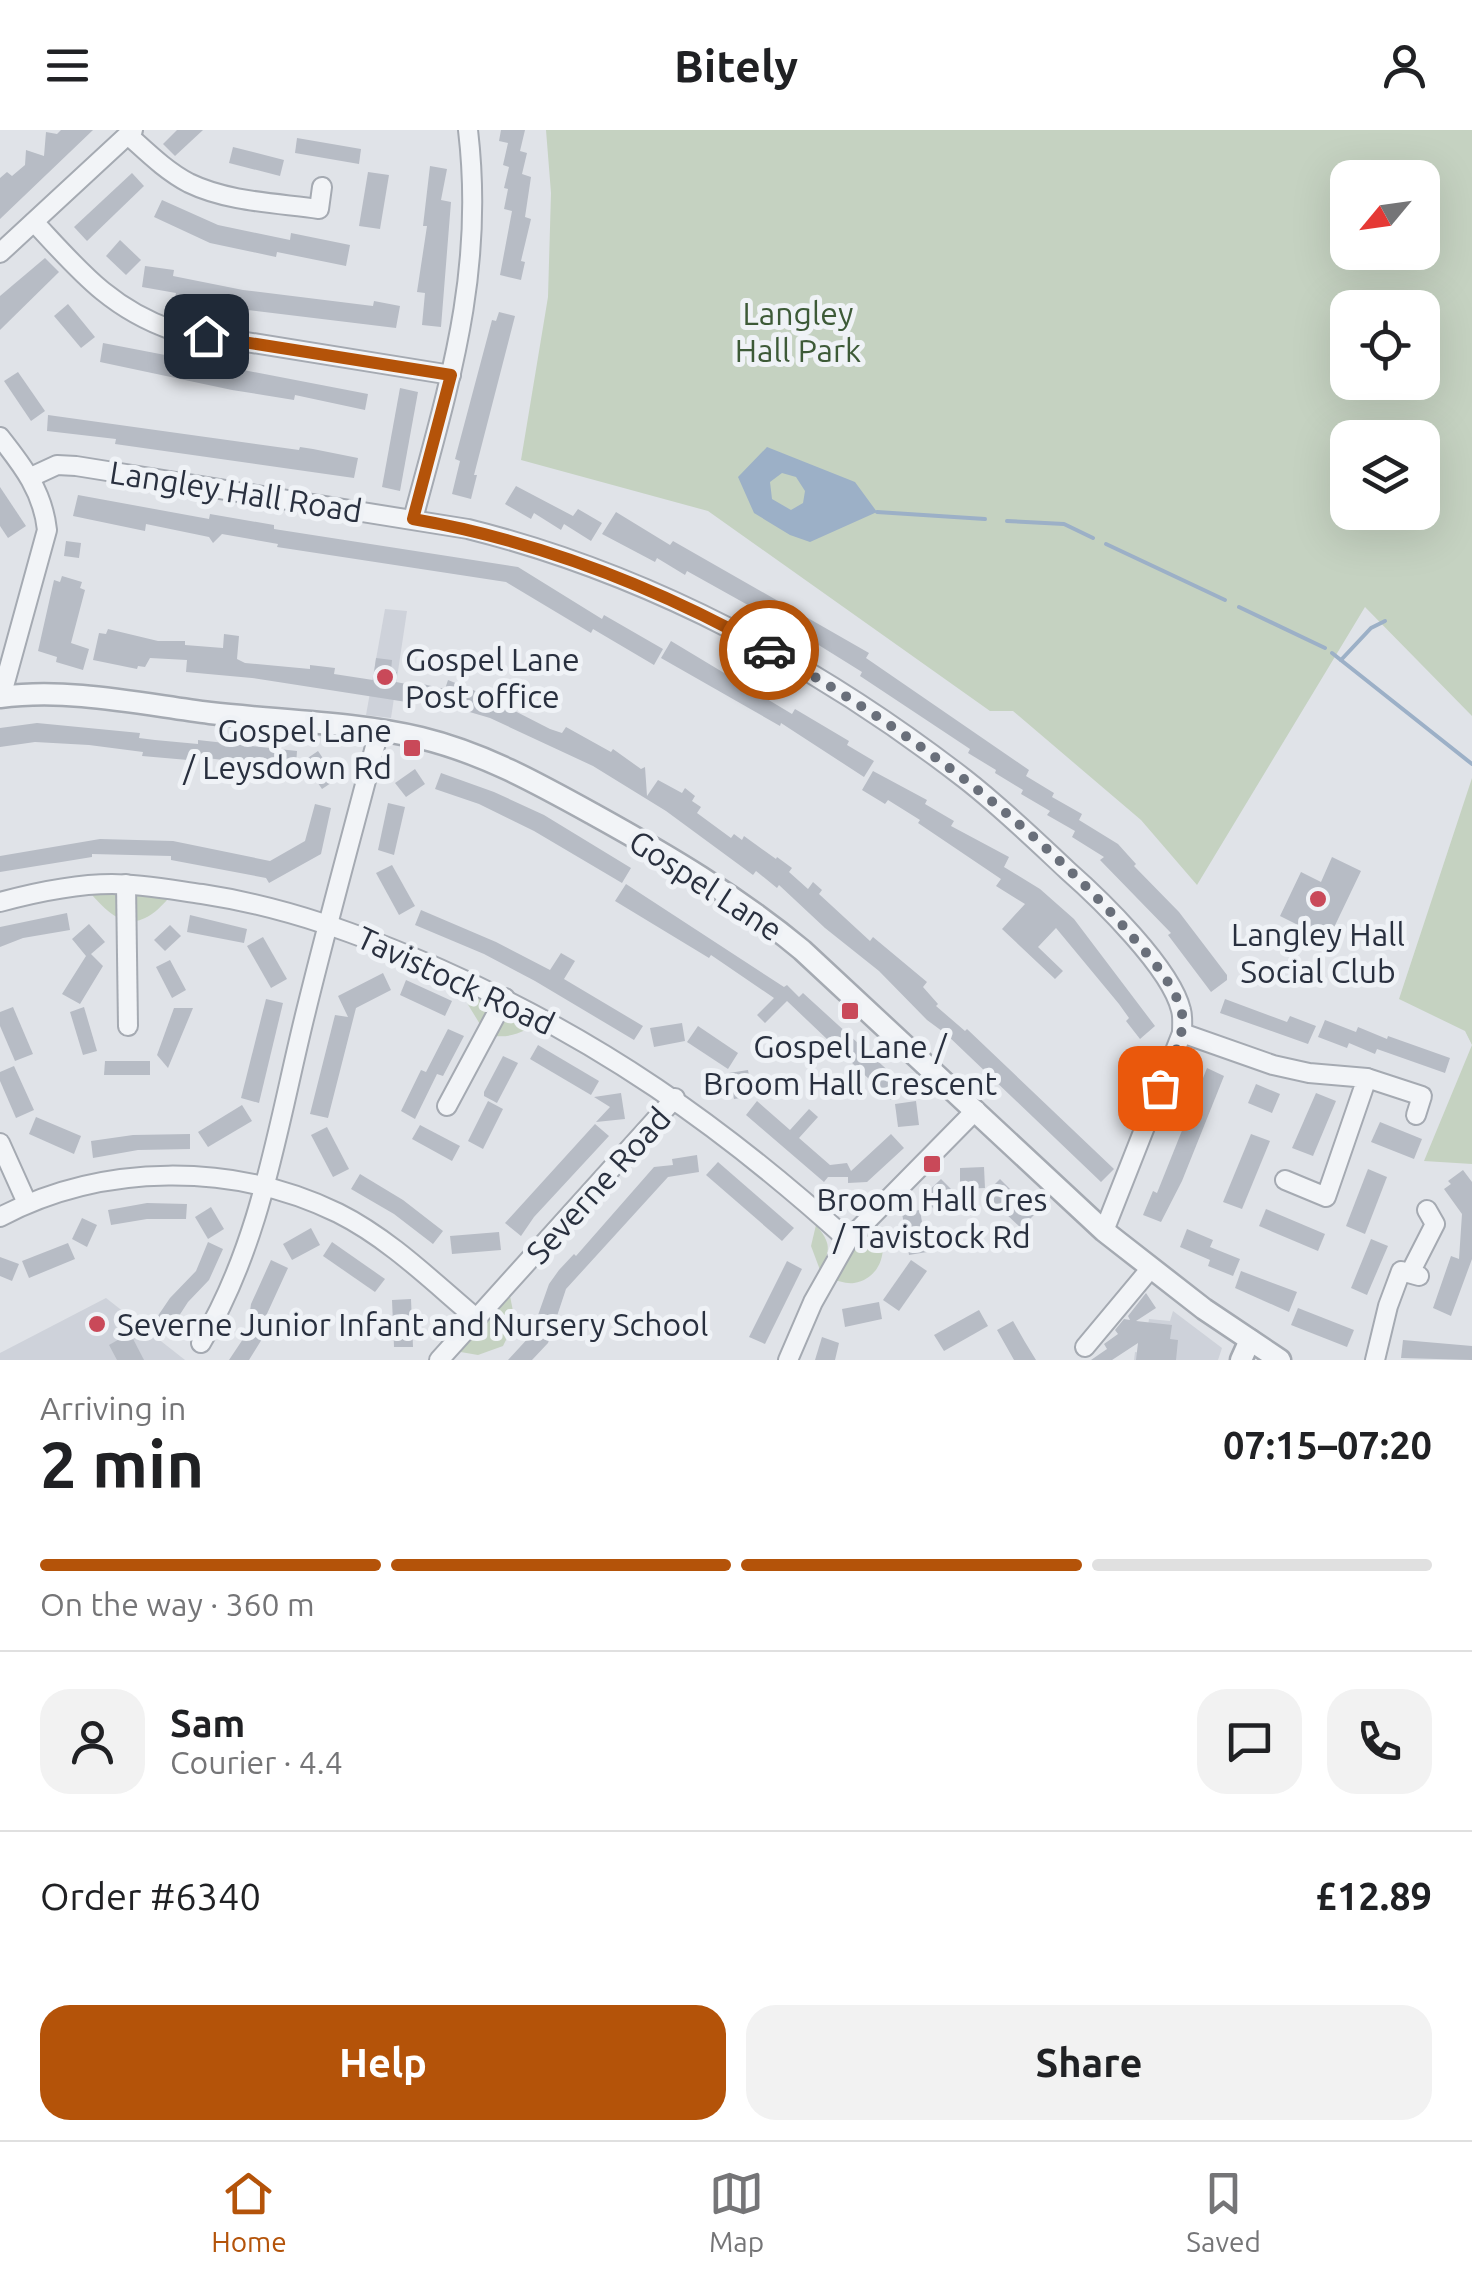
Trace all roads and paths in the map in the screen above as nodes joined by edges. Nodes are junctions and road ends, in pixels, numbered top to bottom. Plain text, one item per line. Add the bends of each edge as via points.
1 (468, 130) edge
2 (131, 132) edge
3 (322, 187) dead end
4 (34, 222) junction
5 (0, 253) edge
6 (451, 375) junction
7 (0, 437) edge
8 (31, 477) junction
9 (413, 519) junction
10 (0, 698) edge
11 (379, 730) junction
12 (126, 884) junction
13 (0, 902) edge
14 (330, 923) junction
15 (505, 998) junction
16 (128, 1026) dead end
17 (1182, 1032) junction
18 (1367, 1078) junction
19 (675, 1098) junction
20 (447, 1106) dead end
21 (976, 1110) junction
22 (1416, 1115) dead end
23 (0, 1143) edge
24 (1286, 1180) dead end
25 (264, 1189) junction
26 (27, 1203) junction
27 (1427, 1210) dead end
28 (0, 1216) edge
29 (1104, 1231) junction
30 (848, 1240) junction
31 (1151, 1268) junction
32 (477, 1319) junction
33 (1250, 1340) junction
34 (201, 1342) dead end
35 (1085, 1347) dead end
36 (439, 1360) edge
37 (788, 1360) edge
38 (1241, 1360) edge
39 (1280, 1360) edge
40 (1376, 1360) edge

1 - 6 street via 472,246
2 - 3 street via 161,165 212,192 319,210
2 - 4 street
4 - 5 street
4 - 6 street via 104,295 145,321
6 - 9 street
7 - 8 street
8 - 9 street, Langley Hall Road via 57,465 76,466
8 - 10 street via 47,530
9 - 17 street, Langley Hall Road via 520,542 640,584 791,663 908,736 1096,896 1173,991
10 - 11 street, Gospel Lane via 108,698
11 - 14 street
11 - 21 street, Gospel Lane via 508,768 720,886 802,950
12 - 13 street, Tavistock Road via 55,889
12 - 14 street, Tavistock Road
12 - 16 street
14 - 15 street, Tavistock Road
14 - 25 street
15 - 19 street, Tavistock Road
15 - 20 street
17 - 18 street via 1273,1065
17 - 29 street
18 - 22 street via 1422,1096
18 - 24 street via 1326,1197
19 - 30 street, Tavistock Road
19 - 32 street, Severne Road
21 - 29 street, Gospel Lane
21 - 30 street
23 - 26 street
25 - 26 street via 210,1177 162,1176 95,1182
25 - 32 street via 358,1224
25 - 34 street via 240,1266
26 - 28 street
27 - 40 street via 1434,1232 1414,1274 1401,1271
29 - 31 street, Gospel Lane
30 - 37 street
31 - 33 street, Gospel Lane
31 - 35 street
32 - 36 street, Severne Road
33 - 38 street
33 - 39 street, Gospel Lane

